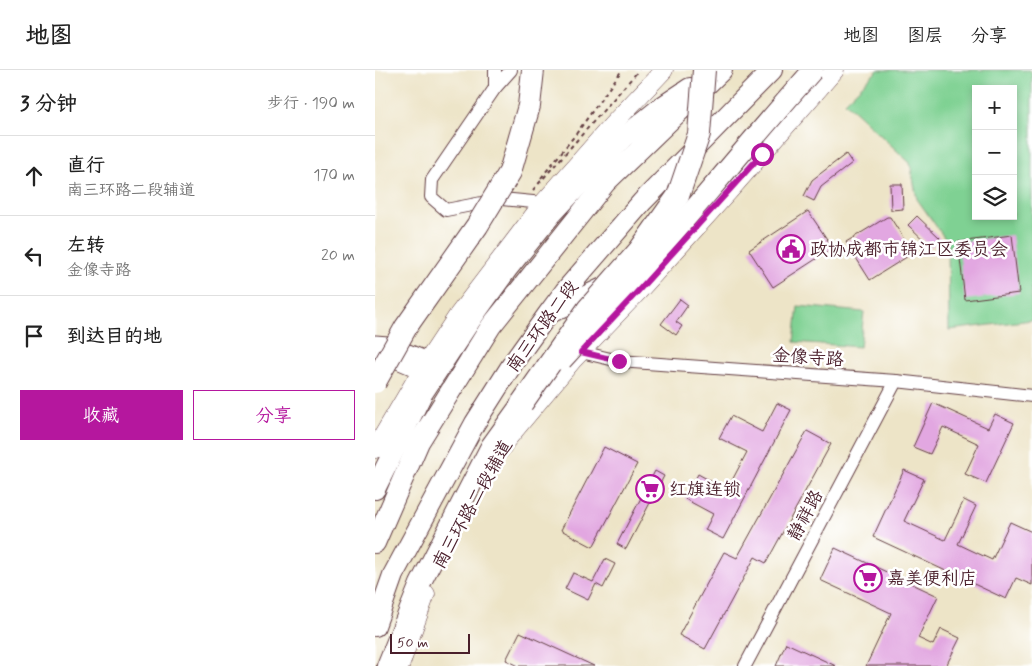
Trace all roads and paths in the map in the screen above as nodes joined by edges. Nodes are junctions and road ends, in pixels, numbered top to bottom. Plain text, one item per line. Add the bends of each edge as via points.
1 (495, 70) edge
2 (511, 70) edge
3 (533, 70) edge
4 (622, 70) edge
5 (639, 70) edge
6 (664, 70) edge
7 (704, 70) edge
8 (721, 70) edge
9 (772, 70) edge
10 (813, 70) edge
11 (835, 70) edge
12 (495, 88) junction
13 (762, 154) junction
14 (523, 201) junction
15 (547, 209) junction
16 (633, 275) junction
17 (548, 314) junction
18 (375, 343) edge
19 (581, 352) junction
20 (375, 353) edge
21 (425, 366) junction
22 (375, 382) edge
23 (896, 382) junction
24 (1032, 396) edge
25 (521, 404) junction
26 (505, 442) junction
27 (375, 449) edge
28 (375, 488) edge
29 (375, 543) edge
30 (375, 626) edge
31 (387, 666) edge
32 (400, 666) edge
33 (745, 666) edge

1 - 12 street
2 - 12 street
3 - 22 highway, bridge via 529,106 510,172 477,226 406,327
4 - 14 path
5 - 14 path
6 - 15 main road via 611,126
7 - 25 highway, bridge via 699,134 678,196 639,251 588,309
8 - 15 highway via 660,108
8 - 29 highway via 606,182 491,326 419,442
9 - 17 highway, 南三环路二段 via 642,202
10 - 25 highway, bridge via 597,321
11 - 13 main road, 南三环路二段辅道
12 - 14 street via 431,180 431,197 446,210 502,199
13 - 16 street via 697,210
13 - 19 main road, 南三环路二段辅道
14 - 15 street
15 - 21 main road via 458,315
15 - 28 highway via 422,394
16 - 17 highway
16 - 26 street via 575,337
17 - 30 highway, 南三环路二段 via 475,422 393,575
18 - 21 street via 388,344
19 - 23 street, 金像寺路 via 619,361
19 - 26 main road, 南三环路二段辅道
20 - 21 street
21 - 27 main road
23 - 24 street, 金像寺路
23 - 33 street, 静祥路
25 - 31 highway via 477,472 420,584
26 - 32 main road, 南三环路二段辅道 via 432,578

